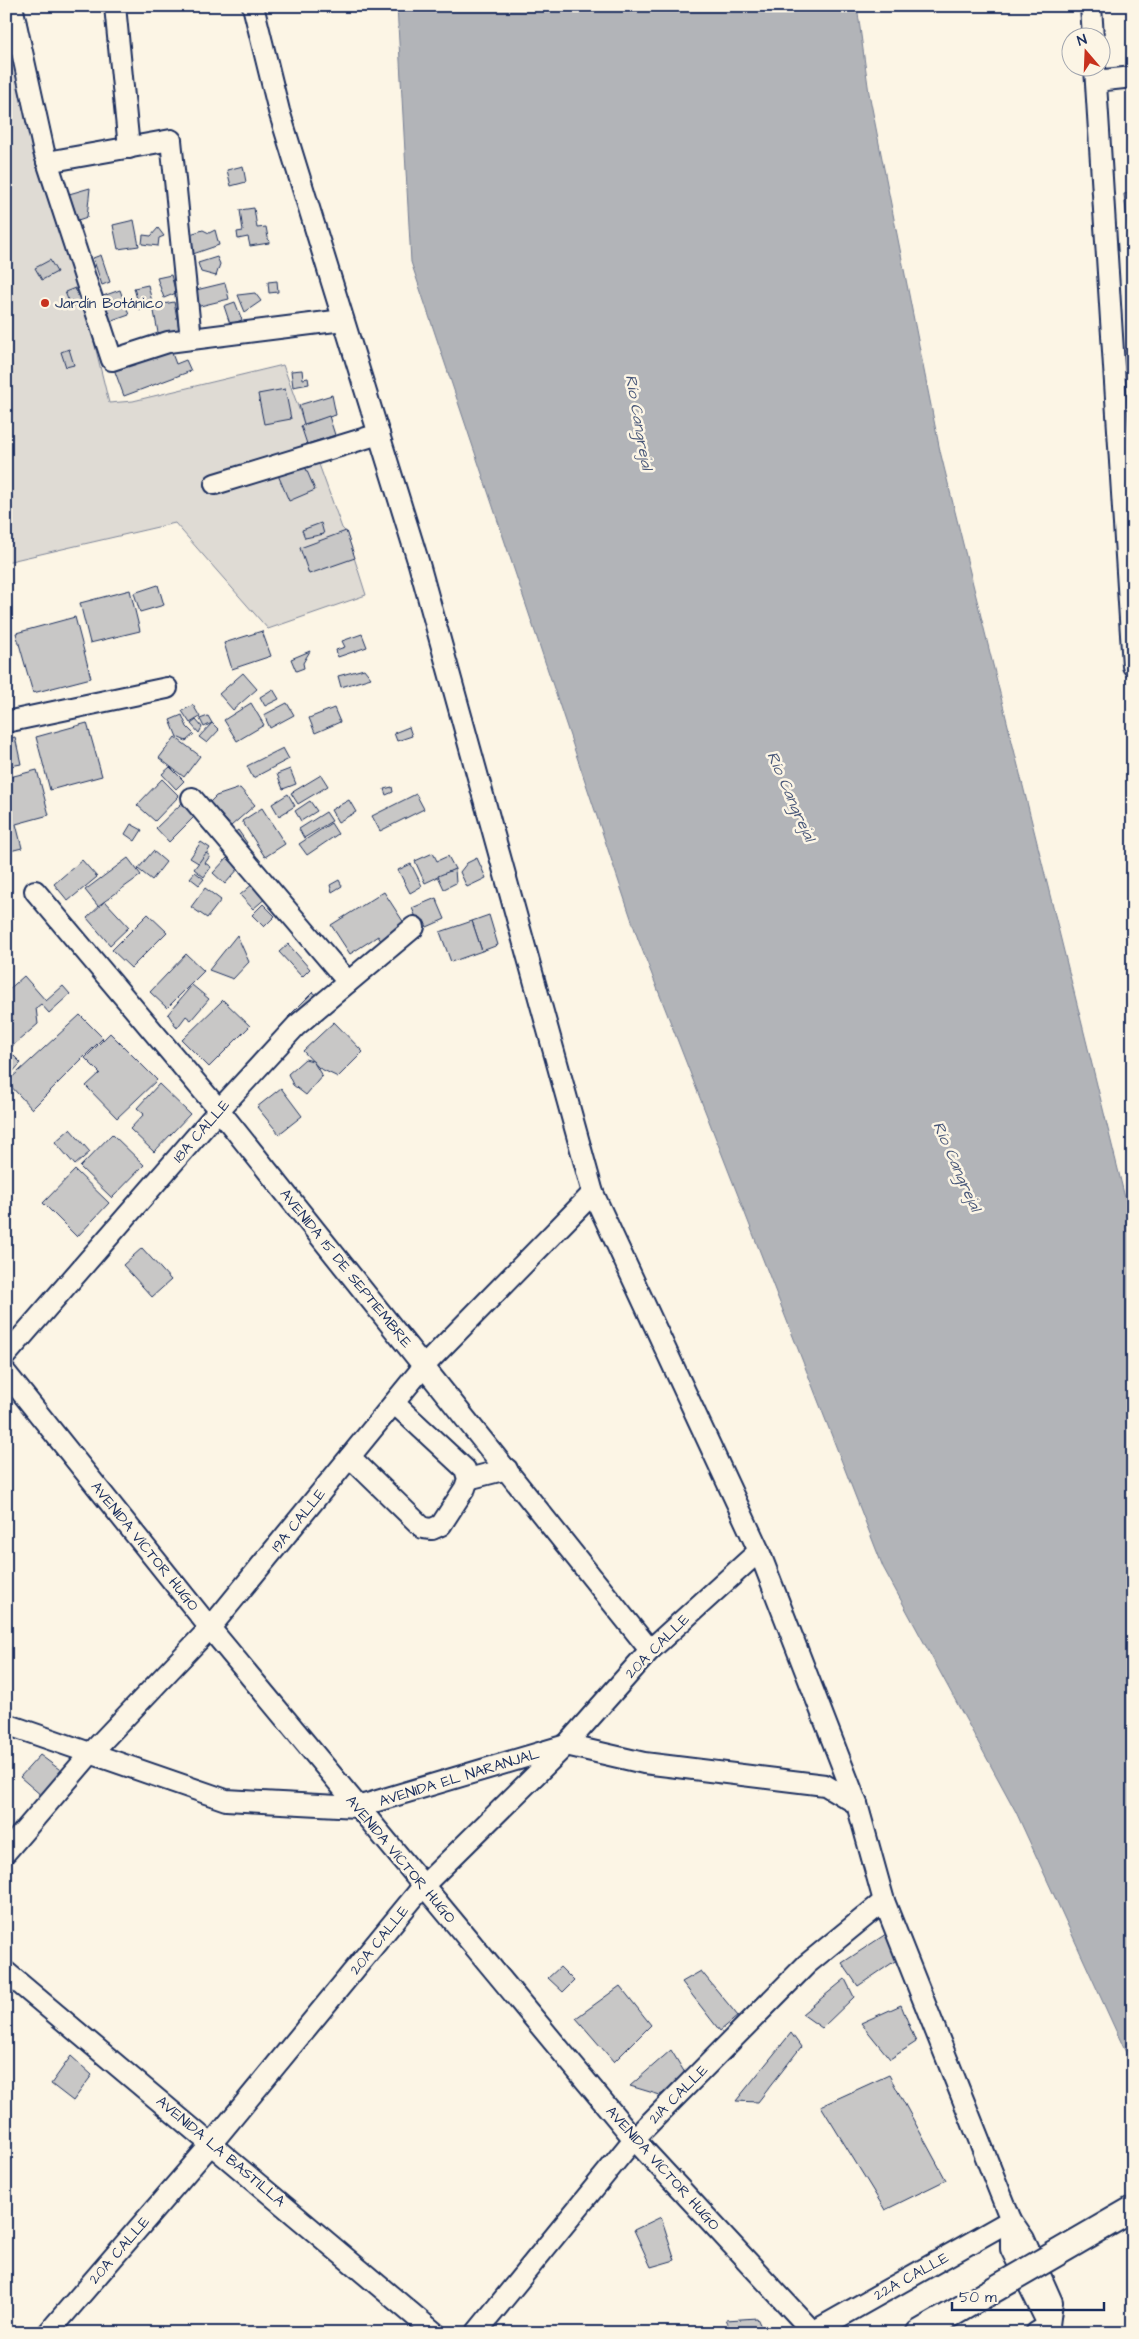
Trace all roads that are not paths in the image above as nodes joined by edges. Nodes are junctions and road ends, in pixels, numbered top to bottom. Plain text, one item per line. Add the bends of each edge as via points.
1 (12, 6) edge
2 (115, 6) edge
3 (253, 6) edge
4 (1091, 6) edge
5 (1092, 28) edge
6 (1112, 75) edge
7 (1133, 77) edge
8 (1096, 78) edge
9 (129, 148) junction
10 (47, 162) junction
11 (343, 320) junction
12 (191, 339) junction
13 (379, 434) junction
14 (215, 484) dead end
15 (1133, 666) edge
16 (167, 688) dead end
17 (6, 722) edge
18 (192, 798) dead end
19 (36, 891) dead end
20 (414, 927) dead end
21 (348, 982) junction
22 (219, 1110) junction
23 (593, 1193) junction
24 (6, 1355) edge
25 (424, 1366) junction
26 (6, 1373) edge
27 (394, 1403) junction
28 (350, 1457) junction
29 (507, 1470) junction
30 (468, 1479) junction
31 (759, 1551) junction
32 (210, 1628) junction
33 (650, 1650) junction
34 (6, 1724) edge
35 (566, 1745) junction
36 (90, 1754) junction
37 (857, 1804) junction
38 (357, 1807) junction
39 (6, 1852) edge
40 (424, 1885) junction
41 (884, 1901) junction
42 (6, 1972) edge
43 (634, 2139) junction
44 (212, 2143) junction
45 (1133, 2209) edge
46 (1011, 2220) junction
47 (1042, 2329) edge
48 (811, 2332) edge
49 (48, 2333) edge
50 (435, 2333) edge
51 (476, 2333) edge
52 (919, 2333) edge

1 - 10 street
2 - 9 street
3 - 11 street via 278,111
4 - 5 street
6 - 7 street
8 - 15 street
9 - 10 street
9 - 12 street via 171,140
10 - 12 street via 112,360 168,342
11 - 12 street
11 - 13 street
13 - 14 street
13 - 23 street via 419,564
16 - 17 street
18 - 21 street
19 - 22 street, AVENIDA 15 DE SEPTIEMBRE
20 - 21 street, 18A CALLE
21 - 22 street, 18A CALLE via 296,1026
22 - 24 street, 18A CALLE
22 - 25 street, AVENIDA 15 DE SEPTIEMBRE
23 - 25 street, 19A CALLE
23 - 31 street
25 - 27 street, 19A CALLE
25 - 29 street, AVENIDA 15 DE SEPTIEMBRE
26 - 32 street, AVENIDA VÍCTOR HUGO
27 - 28 street, 19A CALLE
27 - 30 street via 465,1469
28 - 30 street via 423,1528 441,1525
28 - 32 street, 19A CALLE
29 - 30 street
29 - 33 street, AVENIDA 15 DE SEPTIEMBRE
31 - 33 street, 20A CALLE
31 - 37 street
32 - 36 street, 19A CALLE
32 - 38 street, AVENIDA VÍCTOR HUGO
33 - 35 street, 20A CALLE
34 - 36 street, AVENIDA EL NARANJAL
35 - 37 street, AVENIDA EL NARANJAL via 644,1762 825,1785
35 - 38 street, AVENIDA EL NARANJAL
35 - 40 street, 20A CALLE
36 - 38 street, AVENIDA EL NARANJAL via 226,1800
36 - 39 street, 19A CALLE
37 - 41 street
38 - 40 street, AVENIDA VÍCTOR HUGO
40 - 43 street, AVENIDA VÍCTOR HUGO
40 - 44 street, 20A CALLE
41 - 43 street, 21A CALLE via 807,1964
41 - 46 street
42 - 44 street, AVENIDA LA BASTILLA
43 - 48 street, AVENIDA VÍCTOR HUGO
43 - 51 street, 21A CALLE
44 - 49 street, 20A CALLE
44 - 50 street, AVENIDA LA BASTILLA
45 - 52 main road, bridge
46 - 47 street via 1011,2249
46 - 48 street, 22A CALLE

